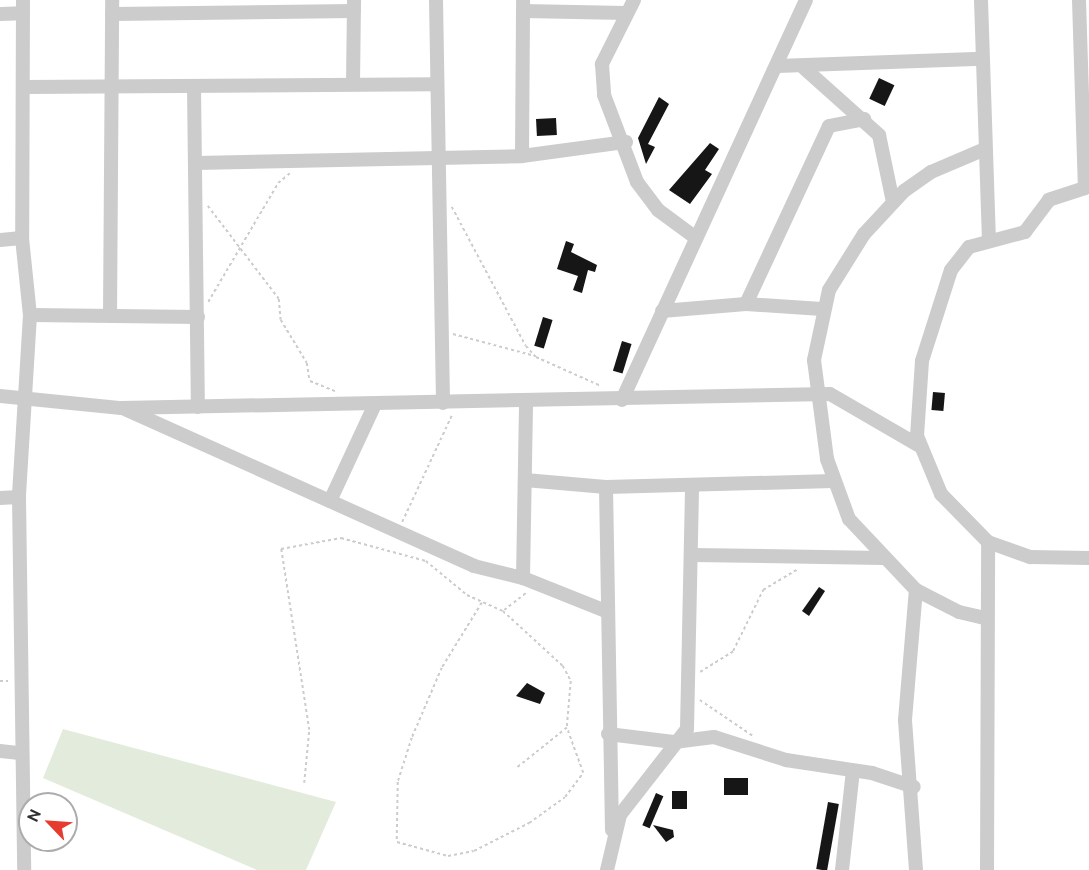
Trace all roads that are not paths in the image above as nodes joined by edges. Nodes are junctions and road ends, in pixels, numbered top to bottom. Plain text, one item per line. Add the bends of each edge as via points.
1 (436, 0) edge
2 (634, 0) edge
3 (806, 0) edge
4 (981, 0) edge
5 (1079, 0) edge
6 (354, 5) edge
7 (23, 6) edge
8 (523, 6) edge
9 (112, 7) edge
10 (626, 13) junction
11 (0, 14) edge
12 (982, 59) junction
13 (777, 66) junction
14 (804, 68) junction
15 (353, 84) junction
16 (436, 84) junction
17 (110, 86) junction
18 (25, 87) junction
19 (195, 87) junction
20 (864, 120) junction
21 (626, 142) junction
22 (985, 149) junction
23 (522, 156) junction
24 (438, 159) junction
25 (196, 163) junction
26 (893, 202) junction
27 (22, 238) junction
28 (696, 238) junction
29 (989, 239) junction
30 (0, 240) edge
31 (746, 304) junction
32 (822, 309) junction
33 (662, 311) junction
34 (30, 315) junction
35 (110, 316) junction
36 (198, 317) junction
37 (815, 394) junction
38 (24, 395) junction
39 (0, 396) edge
40 (622, 400) junction
41 (526, 401) junction
42 (450, 403) junction
43 (375, 404) junction
44 (198, 407) junction
45 (121, 408) junction
46 (918, 445) junction
47 (525, 480) junction
48 (833, 481) junction
49 (606, 487) junction
50 (692, 487) junction
51 (19, 497) junction
52 (0, 498) edge
53 (330, 501) junction
54 (988, 542) junction
55 (693, 555) junction
56 (883, 558) junction
57 (1089, 558) edge
58 (523, 578) junction
59 (916, 590) junction
60 (606, 611) junction
61 (985, 618) junction
62 (608, 734) junction
63 (674, 742) junction
64 (0, 751) edge
65 (20, 753) junction
66 (853, 771) junction
67 (914, 787) junction
68 (612, 837) junction
69 (24, 870) edge
70 (607, 870) edge
71 (842, 870) edge
72 (916, 870) edge
73 (987, 870) edge

1 - 16 street
2 - 10 street
3 - 13 street
4 - 12 street
5 - 29 street via 1085,188 1049,200 1024,232
6 - 9 street
6 - 15 street
7 - 11 street
7 - 18 street
8 - 10 street
8 - 23 street
9 - 17 street
10 - 21 street via 609,48 601,80
12 - 14 street
12 - 22 street
13 - 14 street
13 - 28 street
14 - 20 street
15 - 16 street
15 - 19 street
16 - 24 street
17 - 18 street
17 - 19 street
17 - 35 street
18 - 27 street
19 - 25 street
20 - 26 street via 879,135
20 - 31 street via 829,126
21 - 23 street
21 - 28 street via 637,182 658,210
22 - 26 street via 931,172
22 - 29 street
23 - 24 street
24 - 25 street
24 - 42 street via 442,331
25 - 36 street
26 - 32 street via 851,251
27 - 30 street
27 - 34 street
28 - 33 street
29 - 46 street via 969,247 949,274 922,361
31 - 32 street
31 - 33 street
32 - 37 street
33 - 40 street
34 - 35 street
34 - 38 street
35 - 36 street
36 - 44 street
37 - 40 street
37 - 46 street via 843,397
37 - 48 street
38 - 39 street
38 - 45 street
38 - 51 street
40 - 41 street
41 - 42 street
41 - 47 street
42 - 43 street
43 - 44 street
43 - 53 street
44 - 45 street
45 - 53 street
46 - 54 street via 940,494
47 - 49 street
47 - 58 street
48 - 50 street
48 - 56 street via 849,519
49 - 50 street
49 - 60 street
50 - 55 street
51 - 52 street
51 - 65 street
53 - 58 street via 474,566
54 - 57 street via 1030,557
54 - 61 street
55 - 56 street via 811,560
55 - 63 street via 687,729
56 - 59 street
58 - 60 street
59 - 61 street via 959,612
59 - 67 street via 905,720
60 - 62 street
61 - 73 street
62 - 63 street
62 - 68 street
63 - 66 street via 714,737 786,760
63 - 68 street via 632,796
64 - 65 street
65 - 69 street
66 - 67 street
66 - 71 street
67 - 72 street
68 - 70 street

